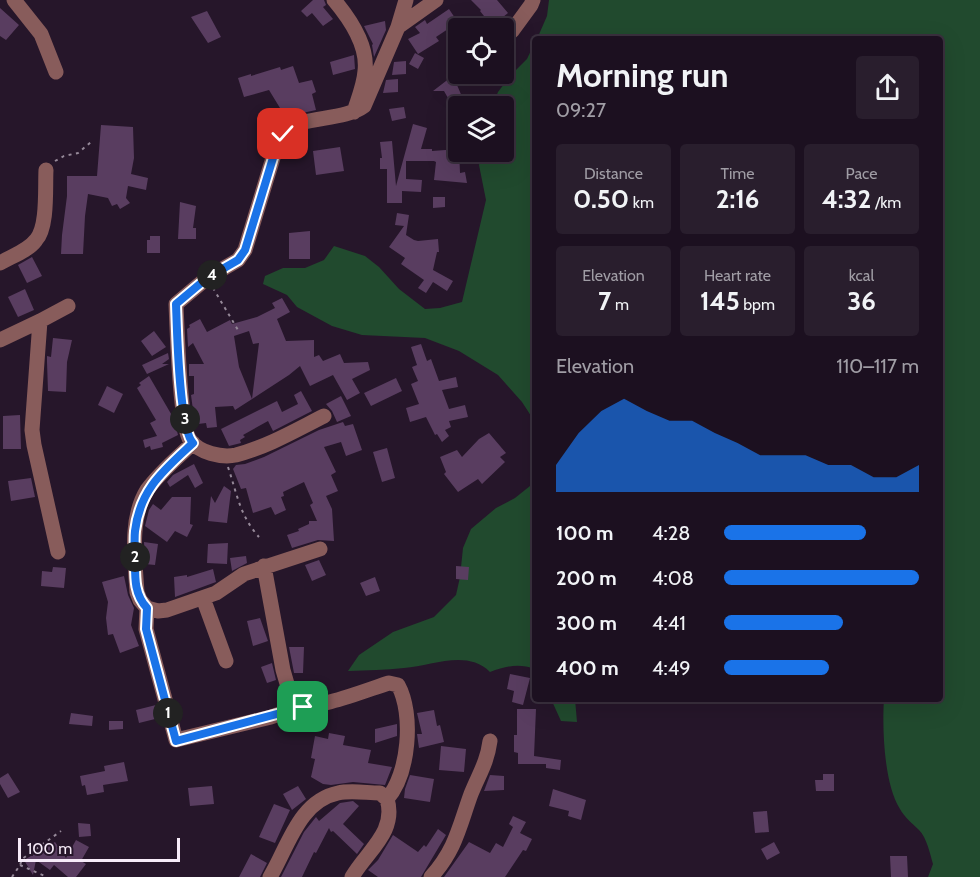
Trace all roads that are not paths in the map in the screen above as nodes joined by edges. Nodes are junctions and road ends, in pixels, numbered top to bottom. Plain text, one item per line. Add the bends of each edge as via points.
1 (14, 0) edge
2 (334, 0) edge
3 (406, 0) edge
4 (436, 0) edge
5 (533, 0) edge
6 (398, 27) junction
7 (514, 28) edge
8 (56, 72) dead end
9 (354, 112) junction
10 (46, 170) road end
11 (0, 263) edge
12 (68, 306) dead end
13 (40, 321) junction
14 (0, 339) edge
15 (324, 416) dead end
16 (193, 443) junction
17 (320, 549) dead end
18 (58, 552) dead end
19 (264, 566) junction
20 (203, 598) junction
21 (147, 608) junction
22 (226, 661) dead end
23 (299, 707) junction
24 (490, 741) dead end
25 (387, 799) junction
26 (270, 877) edge
27 (352, 877) edge
28 (431, 877) edge

1 - 8 street via 41,34
2 - 9 street via 355,29 363,51 365,71
3 - 6 street
4 - 6 street
5 - 7 street
6 - 9 street via 367,102
9 - 16 street via 294,126 283,134 245,250 238,260 207,278 176,304 183,406 188,438
10 - 11 street via 40,235 28,248
12 - 13 street
13 - 14 street
13 - 18 street via 32,430
15 - 16 street via 235,455 206,451
16 - 21 street via 162,471 146,492 138,514 137,592
17 - 19 street
19 - 20 street
19 - 23 street via 283,670 292,700
20 - 21 street via 167,610
20 - 22 street
21 - 23 street via 146,629 176,741
23 - 25 street via 322,704 389,683 398,685 406,716 406,753 395,790
24 - 28 street via 486,764 456,839
25 - 26 street via 380,793 339,792 317,803 295,828
25 - 27 street via 387,828

